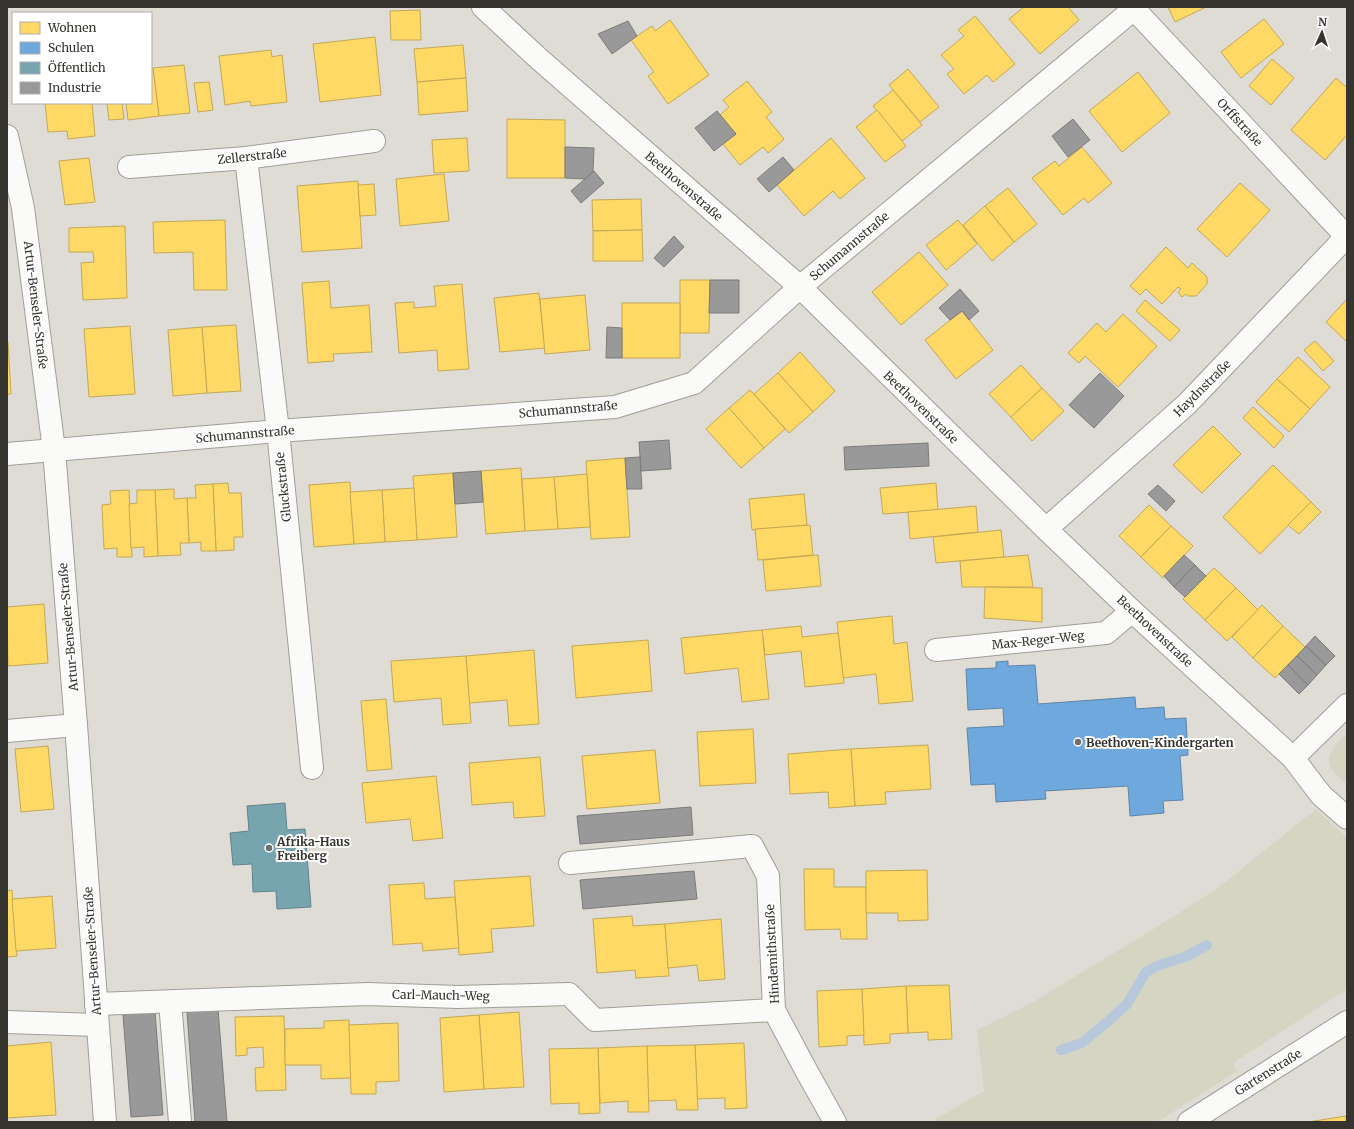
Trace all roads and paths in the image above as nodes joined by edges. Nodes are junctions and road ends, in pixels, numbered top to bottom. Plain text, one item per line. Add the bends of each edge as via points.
1 (483, 7) edge
2 (1134, 8) edge
3 (7, 136) edge
4 (374, 141) dead end
5 (246, 158) junction
6 (129, 167) dead end
7 (15, 209) edge
8 (1347, 237) edge
9 (800, 288) junction
10 (278, 431) junction
11 (54, 450) junction
12 (7, 454) edge
13 (1046, 529) junction
14 (1132, 611) junction
15 (936, 650) dead end
16 (1347, 705) edge
17 (76, 726) junction
18 (7, 731) edge
19 (1293, 758) junction
20 (312, 768) dead end
21 (1347, 818) edge
22 (570, 863) dead end
23 (774, 1010) junction
24 (96, 1014) junction
25 (171, 1014) dead end
26 (7, 1022) edge
27 (1347, 1022) edge
28 (105, 1122) edge
29 (180, 1122) edge
30 (835, 1122) edge
31 (1189, 1122) edge

1 - 9 street, Beethovenstraße
2 - 8 street, Orffstraße
2 - 9 street, Schumannstraße
3 - 7 street, Artur-Benseler-Straße
4 - 5 street, Zellerstraße
5 - 6 street, Zellerstraße
5 - 10 street, Gluckstraße
7 - 11 street, Artur-Benseler-Straße
8 - 13 street, Haydnstraße via 1187,404
9 - 10 street, Schumannstraße via 694,383 614,407
9 - 13 street, Beethovenstraße
10 - 11 street, Schumannstraße
10 - 20 street, Gluckstraße
11 - 12 street, Schumannstraße
11 - 17 street, Artur-Benseler-Straße
13 - 14 street, Beethovenstraße
14 - 15 street, Max-Reger-Weg via 1106,633
14 - 19 street, Beethovenstraße
16 - 19 street
17 - 18 street
17 - 24 street, Artur-Benseler-Straße
19 - 21 street, Beethovenstraße via 1321,795
22 - 23 street, Hindemithstraße via 752,846 768,876
23 - 24 street, Carl-Mauch-Weg via 595,1020 569,994 458,997 368,994
23 - 30 street, Hindemithstraße
24 - 26 street, Carl-Mauch-Weg
24 - 28 street, Artur-Benseler-Straße
25 - 29 street
27 - 31 street, Gartenstraße

